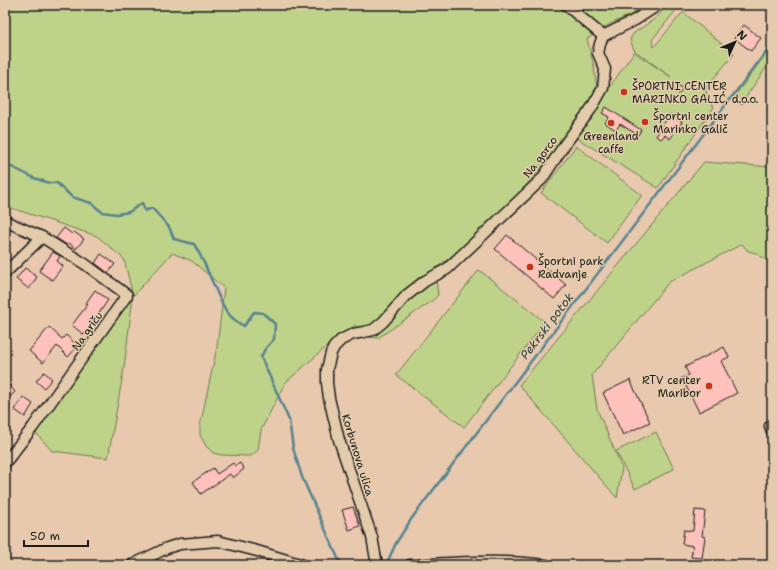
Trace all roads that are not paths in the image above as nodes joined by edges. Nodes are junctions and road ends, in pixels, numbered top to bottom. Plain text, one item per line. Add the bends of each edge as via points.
1 (566, 5) edge
2 (658, 5) edge
3 (603, 36) junction
4 (5, 221) edge
5 (42, 237) junction
6 (447, 269) joint
7 (5, 273) edge
8 (5, 463) edge
9 (132, 565) edge
10 (303, 565) edge
11 (377, 565) edge
12 (410, 565) edge
13 (546, 565) edge

1 - 3 street
2 - 3 street
3 - 6 street, Na gorco via 598,53 606,69 605,79 591,110 542,179
4 - 5 street, Na griču
5 - 7 street
5 - 8 street, Na griču via 127,295 33,428
6 - 11 street, Korbunova ulica via 407,295 373,330 353,334 341,340 334,347 328,361 327,383 339,440 372,537
9 - 10 street via 180,544 218,541
12 - 13 street via 470,562

